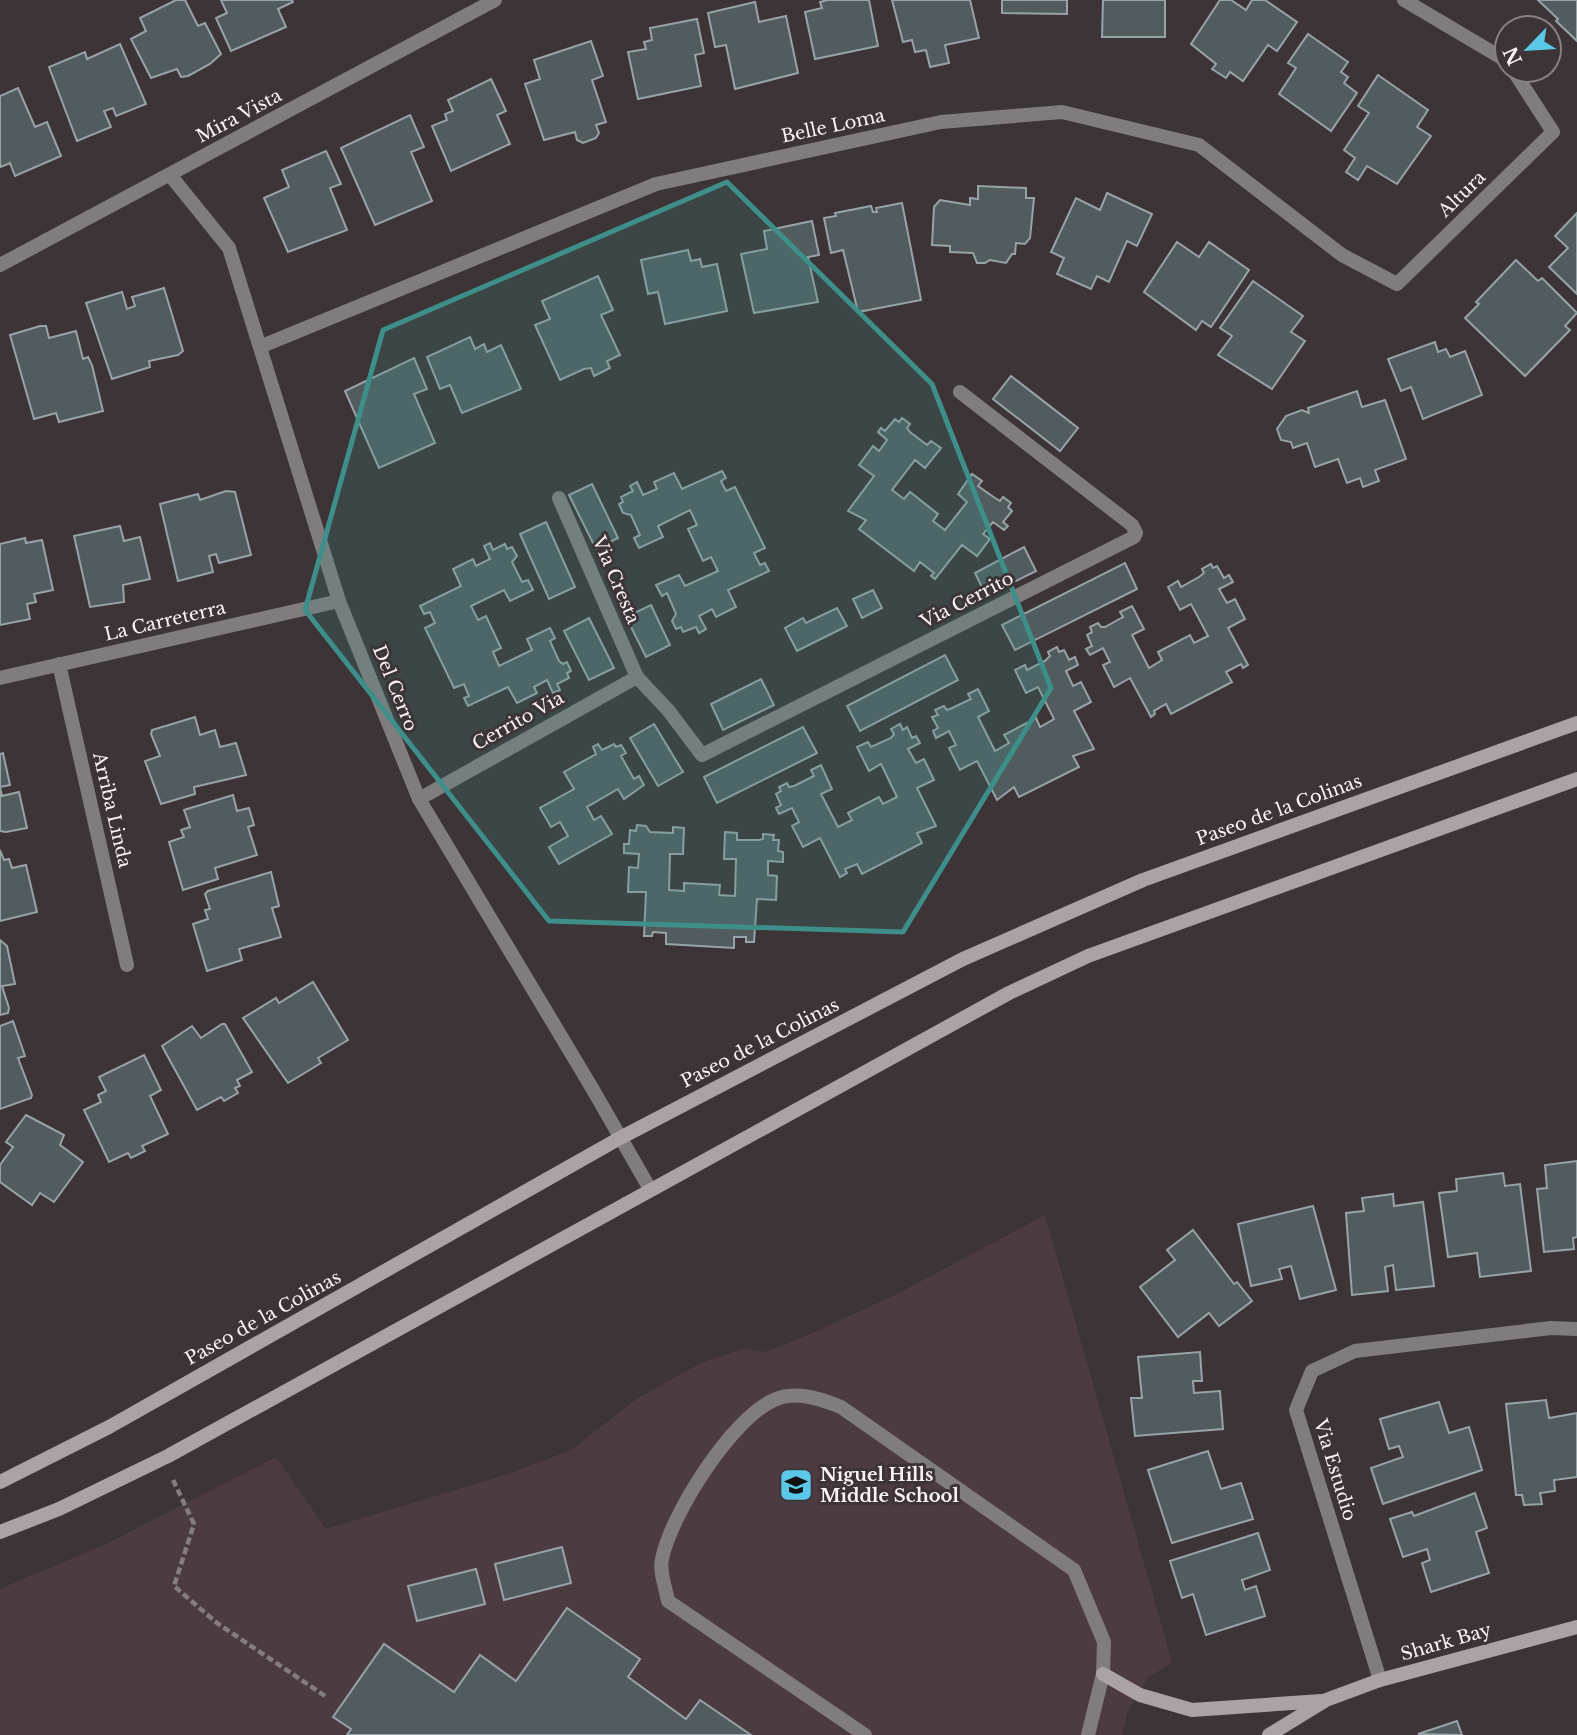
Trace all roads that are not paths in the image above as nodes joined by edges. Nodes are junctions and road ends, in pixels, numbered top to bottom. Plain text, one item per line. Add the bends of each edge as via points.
1 (495, 0) edge
2 (1404, 0) edge
3 (1493, 53) edge
4 (1522, 84) edge
5 (170, 175) junction
6 (0, 265) edge
7 (1398, 284) joint
8 (262, 346) junction
9 (960, 393) dead end
10 (559, 498) dead end
11 (339, 601) junction
12 (59, 664) junction
13 (637, 677) junction
14 (0, 678) edge
15 (1577, 723) edge
16 (1577, 779) edge
17 (419, 799) junction
18 (127, 965) dead end
19 (620, 1138) junction
20 (650, 1189) junction
21 (1577, 1329) edge
22 (0, 1482) edge
23 (0, 1532) edge
24 (1577, 1627) edge
25 (1103, 1674) junction
26 (1380, 1680) junction
27 (1326, 1700) junction
28 (865, 1735) edge
29 (1088, 1735) edge
30 (1269, 1735) edge

1 - 5 street, Mira Vista
2 - 3 street
4 - 7 street, Altura via 1553,132
5 - 6 street, Mira Vista
5 - 8 street, Del Cerro via 229,248
7 - 8 street, Belle Loma via 1342,255 1199,145 1062,112 941,122 656,184
8 - 11 street, Del Cerro
9 - 13 street, Via Cerrito via 1132,525 1134,537 702,755
10 - 13 street, Via Cresta
11 - 12 street, La Carreterra
11 - 17 street, Del Cerro
12 - 14 street, La Carreterra
12 - 18 street, Arriba Linda
13 - 17 street, Cerrito Via
15 - 19 main road, Paseo de la Colinas via 1143,880 1058,916 963,959
16 - 20 main road via 1088,956 942,1028
17 - 19 street, Del Cerro
19 - 20 street, Del Cerro
19 - 22 main road, Paseo de la Colinas via 109,1427
20 - 23 main road via 163,1458
21 - 26 street, Via Estudio via 1551,1328 1355,1351 1312,1371 1296,1410
24 - 26 main road, Shark Bay
25 - 27 main road via 1140,1695 1192,1710
25 - 28 street via 1104,1642 1074,1570 841,1407 814,1396 775,1399 736,1427 674,1521 661,1562 668,1601
25 - 29 street
26 - 27 main road, Shark Bay
27 - 30 main road

